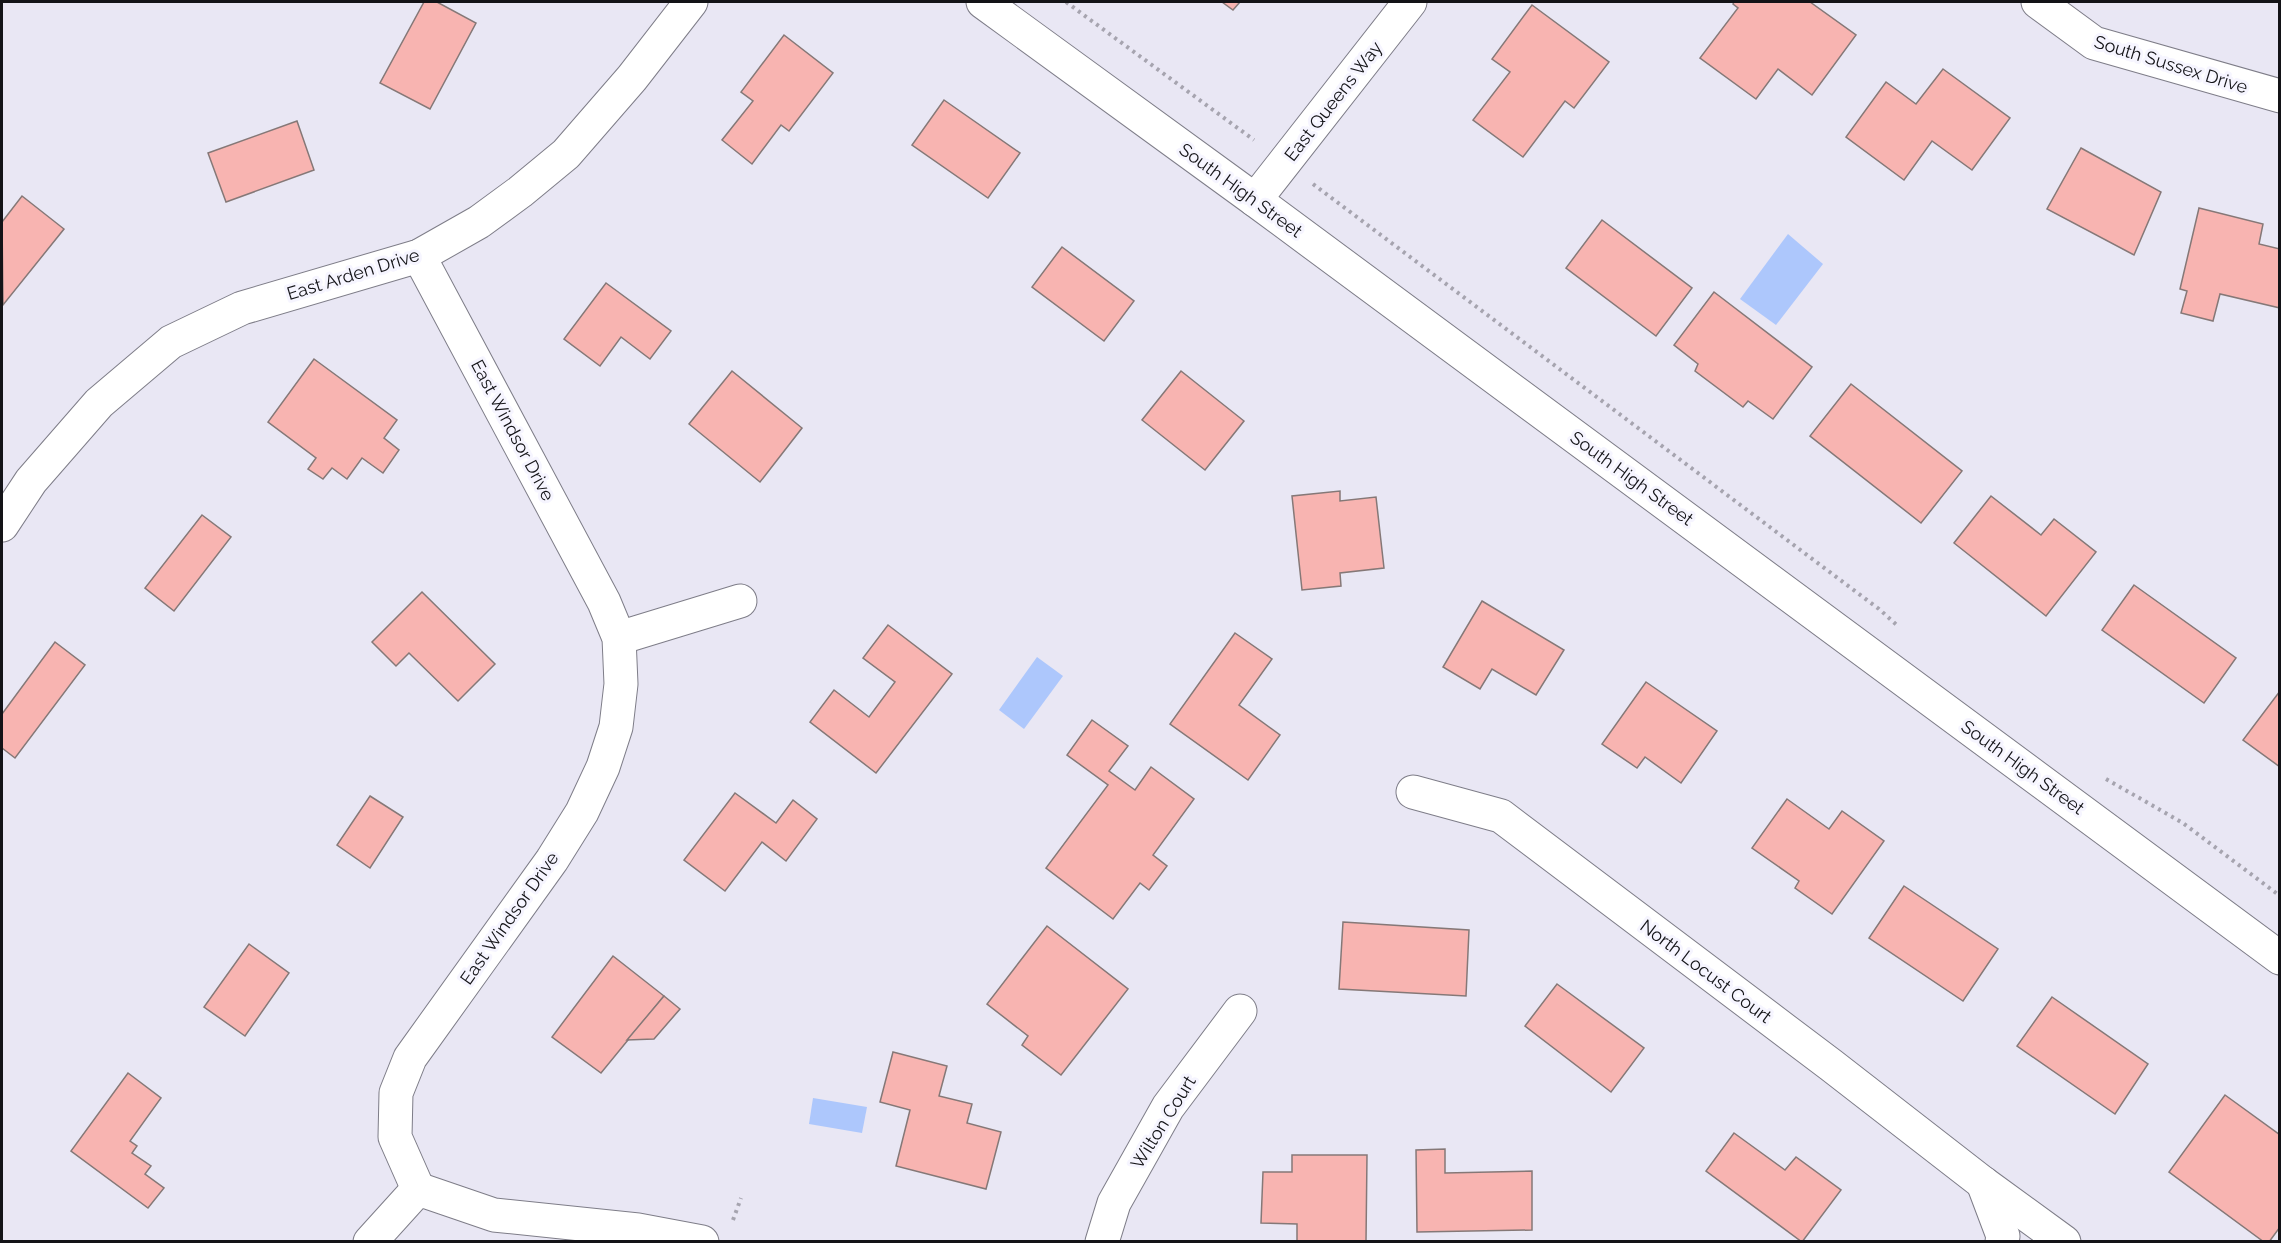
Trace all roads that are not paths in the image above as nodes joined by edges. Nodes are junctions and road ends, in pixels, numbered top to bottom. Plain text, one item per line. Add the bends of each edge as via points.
1 (691, 2) edge
2 (983, 2) edge
3 (1410, 2) edge
4 (2038, 2) edge
5 (2280, 96) edge
6 (1255, 200) junction
7 (419, 256) junction
8 (2, 525) edge
9 (740, 601) dead end
10 (619, 638) junction
11 (1413, 792) dead end
12 (2280, 958) edge
13 (1240, 1011) dead end
14 (1983, 1182) junction
15 (418, 1189) junction
16 (370, 1242) edge
17 (702, 1242) edge
18 (1102, 1242) edge
19 (2002, 1242) edge
20 (2064, 1242) edge

1 - 7 street, East Arden Drive via 566,154 479,222
2 - 6 street, South High Street
3 - 6 street, East Queens Way
4 - 5 street, South Sussex Drive via 2094,43
6 - 12 street, South High Street
7 - 8 street, East Arden Drive via 242,308 171,342 99,403 31,481
7 - 10 street, East Windsor Drive via 604,602
9 - 10 street
10 - 15 street, East Windsor Drive via 621,684 616,727 582,812 410,1058 396,1094 395,1137
11 - 14 street, North Locust Court via 1501,816
13 - 18 street, Wilton Court via 1168,1107 1114,1203
14 - 19 street
14 - 20 street, North Locust Court
15 - 16 street
15 - 17 street via 494,1215 638,1230

